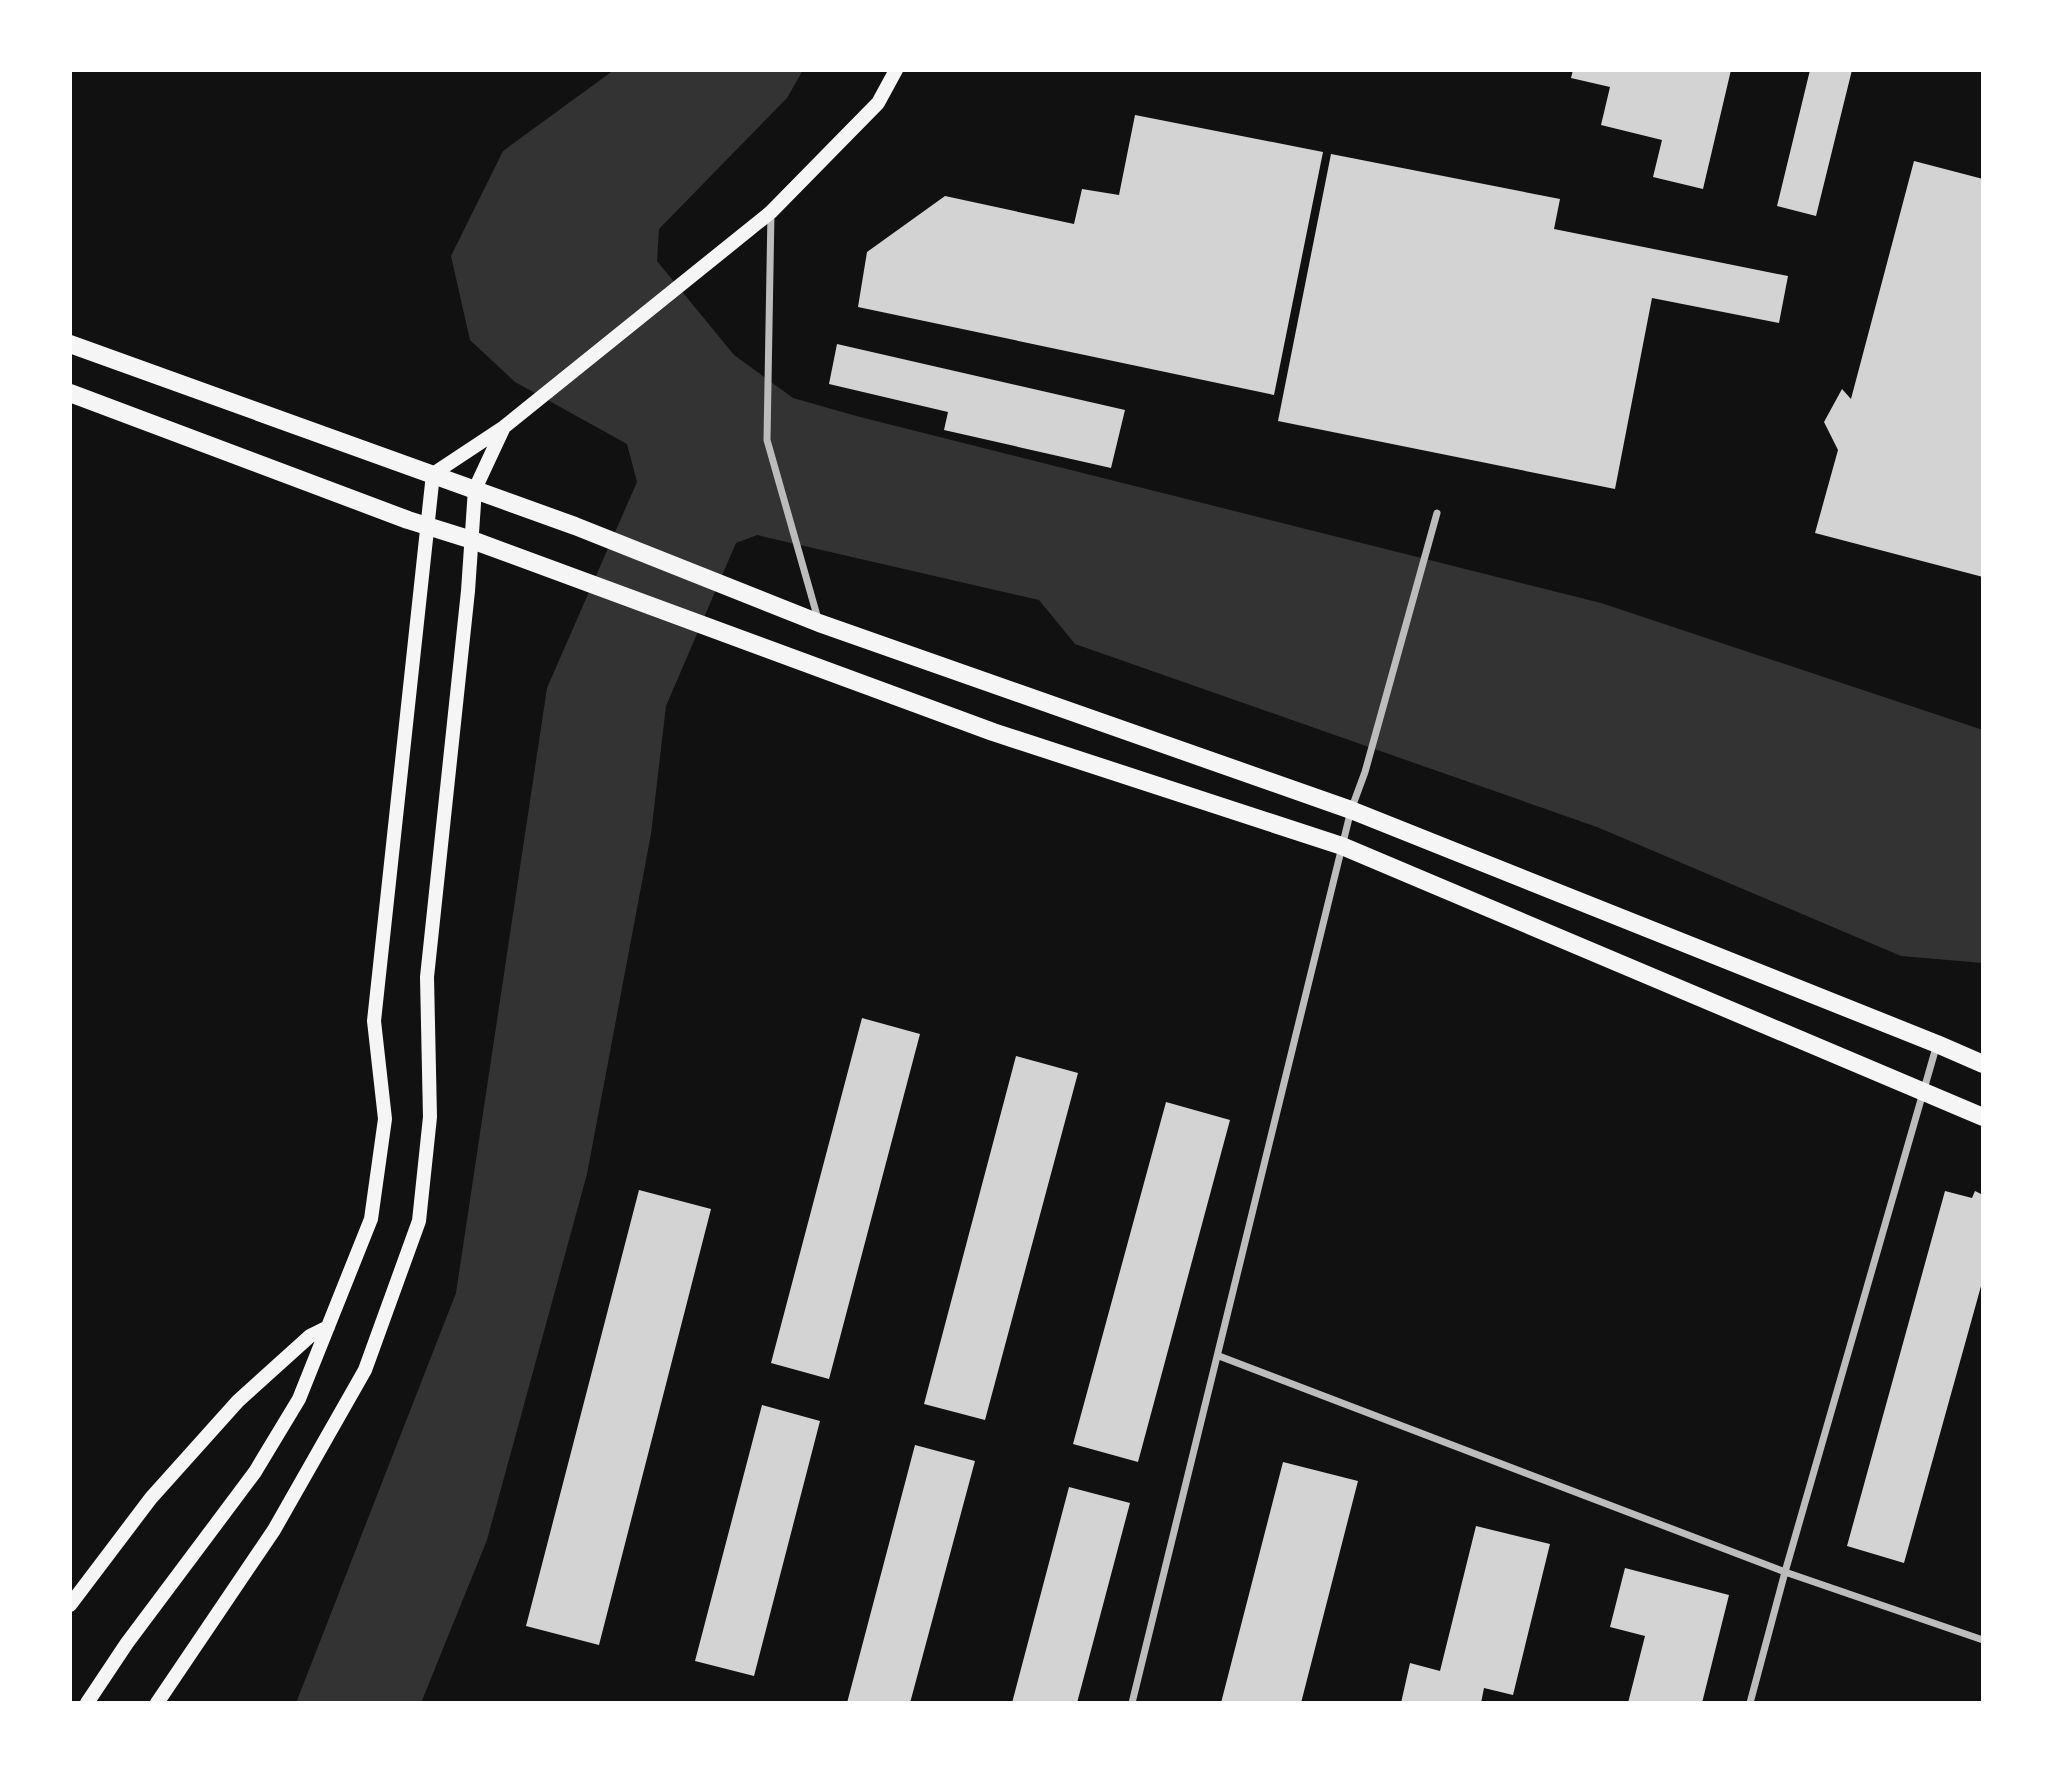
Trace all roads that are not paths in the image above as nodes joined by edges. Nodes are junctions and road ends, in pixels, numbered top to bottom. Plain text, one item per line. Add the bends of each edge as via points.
1 (896, 70) edge
2 (771, 212) junction
3 (70, 344) edge
4 (70, 393) edge
5 (504, 427) junction
6 (433, 474) junction
7 (475, 489) junction
8 (1437, 513) dead end
9 (428, 526) junction
10 (472, 540) junction
11 (819, 623) junction
12 (1351, 810) junction
13 (1342, 846) junction
14 (1937, 1044) junction
15 (1983, 1064) edge
16 (1924, 1090) junction
17 (1983, 1117) edge
18 (328, 1327) junction
19 (1219, 1356) junction
20 (1785, 1572) junction
21 (70, 1605) edge
22 (1983, 1640) edge
23 (87, 1703) edge
24 (157, 1703) edge
25 (1132, 1703) edge
26 (1750, 1703) edge

1 - 2 main road via 878,103
2 - 5 main road
2 - 11 street via 767,440
3 - 6 main road
4 - 9 main road
5 - 6 main road
5 - 7 main road
6 - 7 main road
6 - 9 main road
7 - 10 main road
7 - 11 main road
8 - 12 street
9 - 10 main road
9 - 18 main road via 374,1021 385,1119 371,1219
10 - 13 main road via 993,732
10 - 24 main road via 427,977 430,1117 419,1221 365,1370 274,1530
11 - 12 main road
12 - 13 street
12 - 14 main road
13 - 16 main road
13 - 19 street
14 - 15 main road
14 - 16 street
16 - 17 main road
16 - 20 street
18 - 21 main road via 310,1336 238,1401 151,1499
18 - 23 main road via 299,1399 255,1472
19 - 20 street
19 - 25 street
20 - 22 street
20 - 26 street

